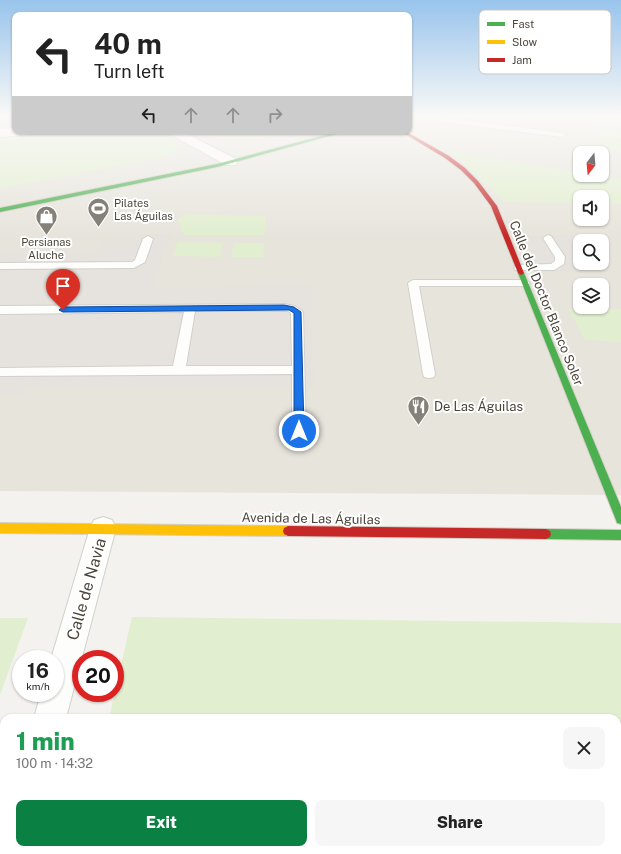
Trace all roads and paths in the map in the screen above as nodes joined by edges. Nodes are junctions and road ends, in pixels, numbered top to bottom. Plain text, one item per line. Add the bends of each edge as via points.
1 (221, 157) edge
2 (253, 157) edge
3 (445, 157) edge
4 (231, 162) junction
5 (0, 210) edge
6 (548, 238) dead end
7 (148, 239) dead end
8 (0, 266) edge
9 (519, 268) junction
10 (525, 283) junction
11 (190, 308) junction
12 (0, 310) edge
13 (179, 370) junction
14 (299, 370) junction
15 (0, 372) edge
16 (429, 374) dead end
17 (299, 431) dead end
18 (621, 520) edge
19 (0, 528) edge
20 (103, 528) junction
21 (621, 535) edge
22 (51, 714) edge

1 - 4 street
2 - 4 street
3 - 9 street, Calle del Doctor Blanco Soler via 469,174 494,206
4 - 5 street
6 - 9 lane via 560,257 560,262 554,267
7 - 8 lane via 140,262 134,265
9 - 10 street, Calle del Doctor Blanco Soler
10 - 16 lane via 413,282
10 - 18 street, Calle del Doctor Blanco Soler
11 - 12 lane
11 - 13 lane
11 - 14 lane via 291,308 297,312
13 - 14 lane
13 - 15 lane
14 - 17 lane
19 - 20 street, Avenida de Las Águilas
20 - 21 street, Avenida de Las Águilas
20 - 22 street, Calle de Navia

